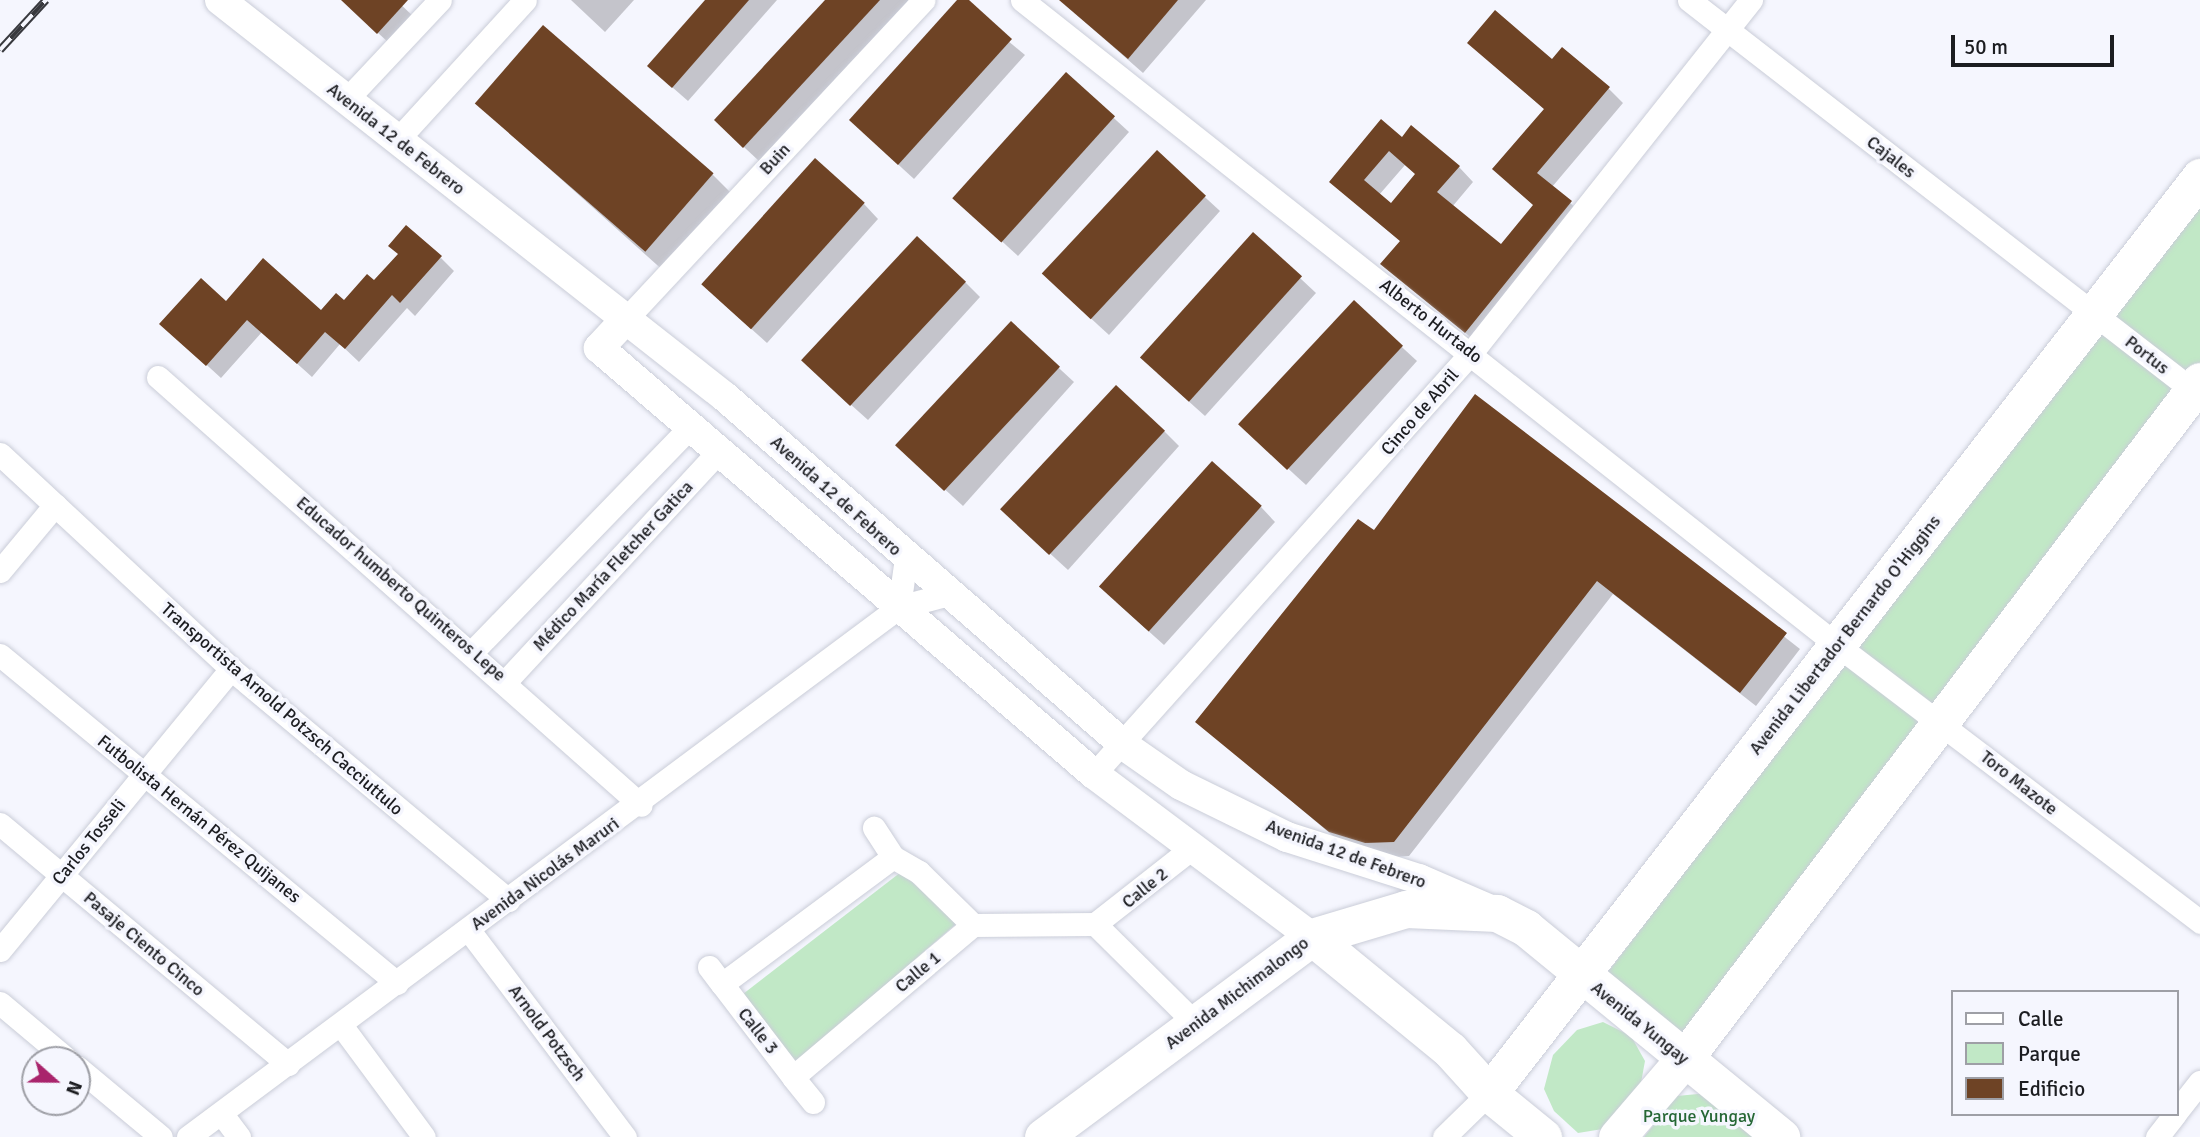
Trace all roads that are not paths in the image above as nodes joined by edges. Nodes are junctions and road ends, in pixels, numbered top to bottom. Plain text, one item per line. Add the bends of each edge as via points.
1 (220, 0) edge
2 (440, 0) edge
3 (525, 0) edge
4 (923, 0) edge
5 (1023, 0) edge
6 (1689, 0) edge
7 (1751, 0) edge
8 (1727, 30) junction
9 (345, 100) junction
10 (398, 139) junction
11 (2200, 177) edge
12 (2094, 314) junction
13 (626, 319) junction
14 (1471, 353) junction
15 (158, 377) dead end
16 (2198, 389) edge
17 (691, 426) junction
18 (719, 451) junction
19 (0, 454) edge
20 (55, 505) junction
21 (906, 558) junction
22 (0, 571) edge
23 (949, 594) junction
24 (899, 607) junction
25 (1837, 645) junction
26 (473, 651) junction
27 (0, 656) edge
28 (231, 669) junction
29 (506, 681) junction
30 (1941, 722) junction
31 (1125, 746) junction
32 (1094, 774) junction
33 (144, 775) junction
34 (640, 805) junction
35 (0, 824) edge
36 (874, 828) dead end
37 (1192, 848) junction
38 (893, 857) junction
39 (62, 875) junction
40 (508, 900) junction
41 (1497, 913) junction
42 (2200, 922) edge
43 (1095, 924) junction
44 (973, 925) junction
45 (468, 929) junction
46 (1312, 937) junction
47 (0, 950) edge
48 (1580, 976) junction
49 (397, 983) junction
50 (0, 1003) edge
51 (1196, 1024) junction
52 (341, 1025) junction
53 (51, 1046) edge
54 (1684, 1059) junction
55 (288, 1064) junction
56 (793, 1077) junction
57 (91, 1079) edge
58 (2200, 1082) edge
59 (1489, 1093) junction
60 (813, 1102) dead end
61 (2179, 1109) edge
62 (221, 1113) junction
63 (2174, 1116) edge
64 (161, 1137) edge
65 (188, 1137) edge
66 (239, 1137) edge
67 (424, 1137) edge
68 (625, 1137) edge
69 (1043, 1137) edge
70 (1444, 1137) edge
71 (1543, 1137) edge
72 (1617, 1137) edge
73 (1781, 1137) edge
74 (2157, 1137) edge

1 - 9 street, Avenida 12 de Febrero
2 - 9 street
3 - 10 street
4 - 13 street, Buin
5 - 14 street, Alberto Hurtado
6 - 8 street, Cajales
7 - 8 street, Cinco de Abril
8 - 12 street, Cajales
8 - 14 street, Cinco de Abril
9 - 10 street, Avenida 12 de Febrero
10 - 13 street, Avenida 12 de Febrero
11 - 12 main road, Avenida Libertador Bernardo O'Higgins
12 - 16 street, Portus
12 - 25 main road, Avenida Libertador Bernardo O'Higgins
13 - 17 street via 599,348
13 - 21 street, Avenida 12 de Febrero
14 - 25 street, Alberto Hurtado
14 - 31 street, Cinco de Abril
15 - 26 street, Educador humberto Quinteros Lepe
16 - 30 main road
17 - 18 street
17 - 26 street
18 - 24 street
18 - 29 street, Médico María Fletcher Gatica
19 - 20 street, Transportista Arnold Potzsch Cacciuttulo
20 - 22 street
20 - 28 street, Transportista Arnold Potzsch Cacciuttulo
21 - 23 street, Avenida 12 de Febrero
21 - 24 street
23 - 24 street, Avenida Nicolás Maruri
23 - 31 street, Avenida 12 de Febrero
24 - 32 street
24 - 34 street, Avenida Nicolás Maruri
25 - 30 street, Toro Mazote
25 - 48 main road, Avenida Libertador Bernardo O'Higgins
26 - 29 street, Educador humberto Quinteros Lepe
27 - 33 street, Futbolista Hernán Pérez Quijanes
28 - 33 street, Carlos Tosseli
28 - 40 street, Transportista Arnold Potzsch Cacciuttulo
29 - 34 street, Educador humberto Quinteros Lepe
30 - 42 street, Toro Mazote
30 - 54 main road
31 - 32 street, Cinco de Abril
31 - 41 street, Avenida 12 de Febrero via 1181,785 1287,837 1419,879
32 - 37 street
33 - 39 street, Carlos Tosseli
33 - 49 street, Futbolista Hernán Pérez Quijanes
34 - 40 street, Avenida Nicolás Maruri
35 - 39 street, Pasaje Ciento Cinco
36 - 38 street
37 - 43 street, Calle 2
37 - 46 street
38 - 44 street via 919,872
38 - 56 street, Calle 3 via 715,976
39 - 47 street, Carlos Tosseli
39 - 55 street, Pasaje Ciento Cinco
40 - 45 street, Avenida Nicolás Maruri
41 - 46 main road, Avenida Michimalongo via 1406,909
41 - 48 main road, Avenida Yungay via 1526,928
43 - 44 street
43 - 51 street
44 - 56 street, Calle 1
45 - 49 street, Avenida Nicolás Maruri
45 - 68 street, Arnold Potzsch
46 - 51 main road, Avenida Michimalongo
46 - 59 main road via 1450,1049
48 - 54 main road, Avenida Yungay
48 - 59 main road, Avenida Libertador Bernardo O'Higgins
49 - 52 street, Avenida Nicolás Maruri
50 - 53 street
51 - 69 main road, Avenida Michimalongo
52 - 55 street, Avenida Nicolás Maruri
52 - 67 street
54 - 72 main road
54 - 73 main road, Avenida Yungay
55 - 62 street, Avenida Nicolás Maruri
56 - 60 street
57 - 64 street
58 - 61 street
59 - 70 street
59 - 71 main road
62 - 65 street, Avenida Nicolás Maruri
62 - 66 street
63 - 74 street

